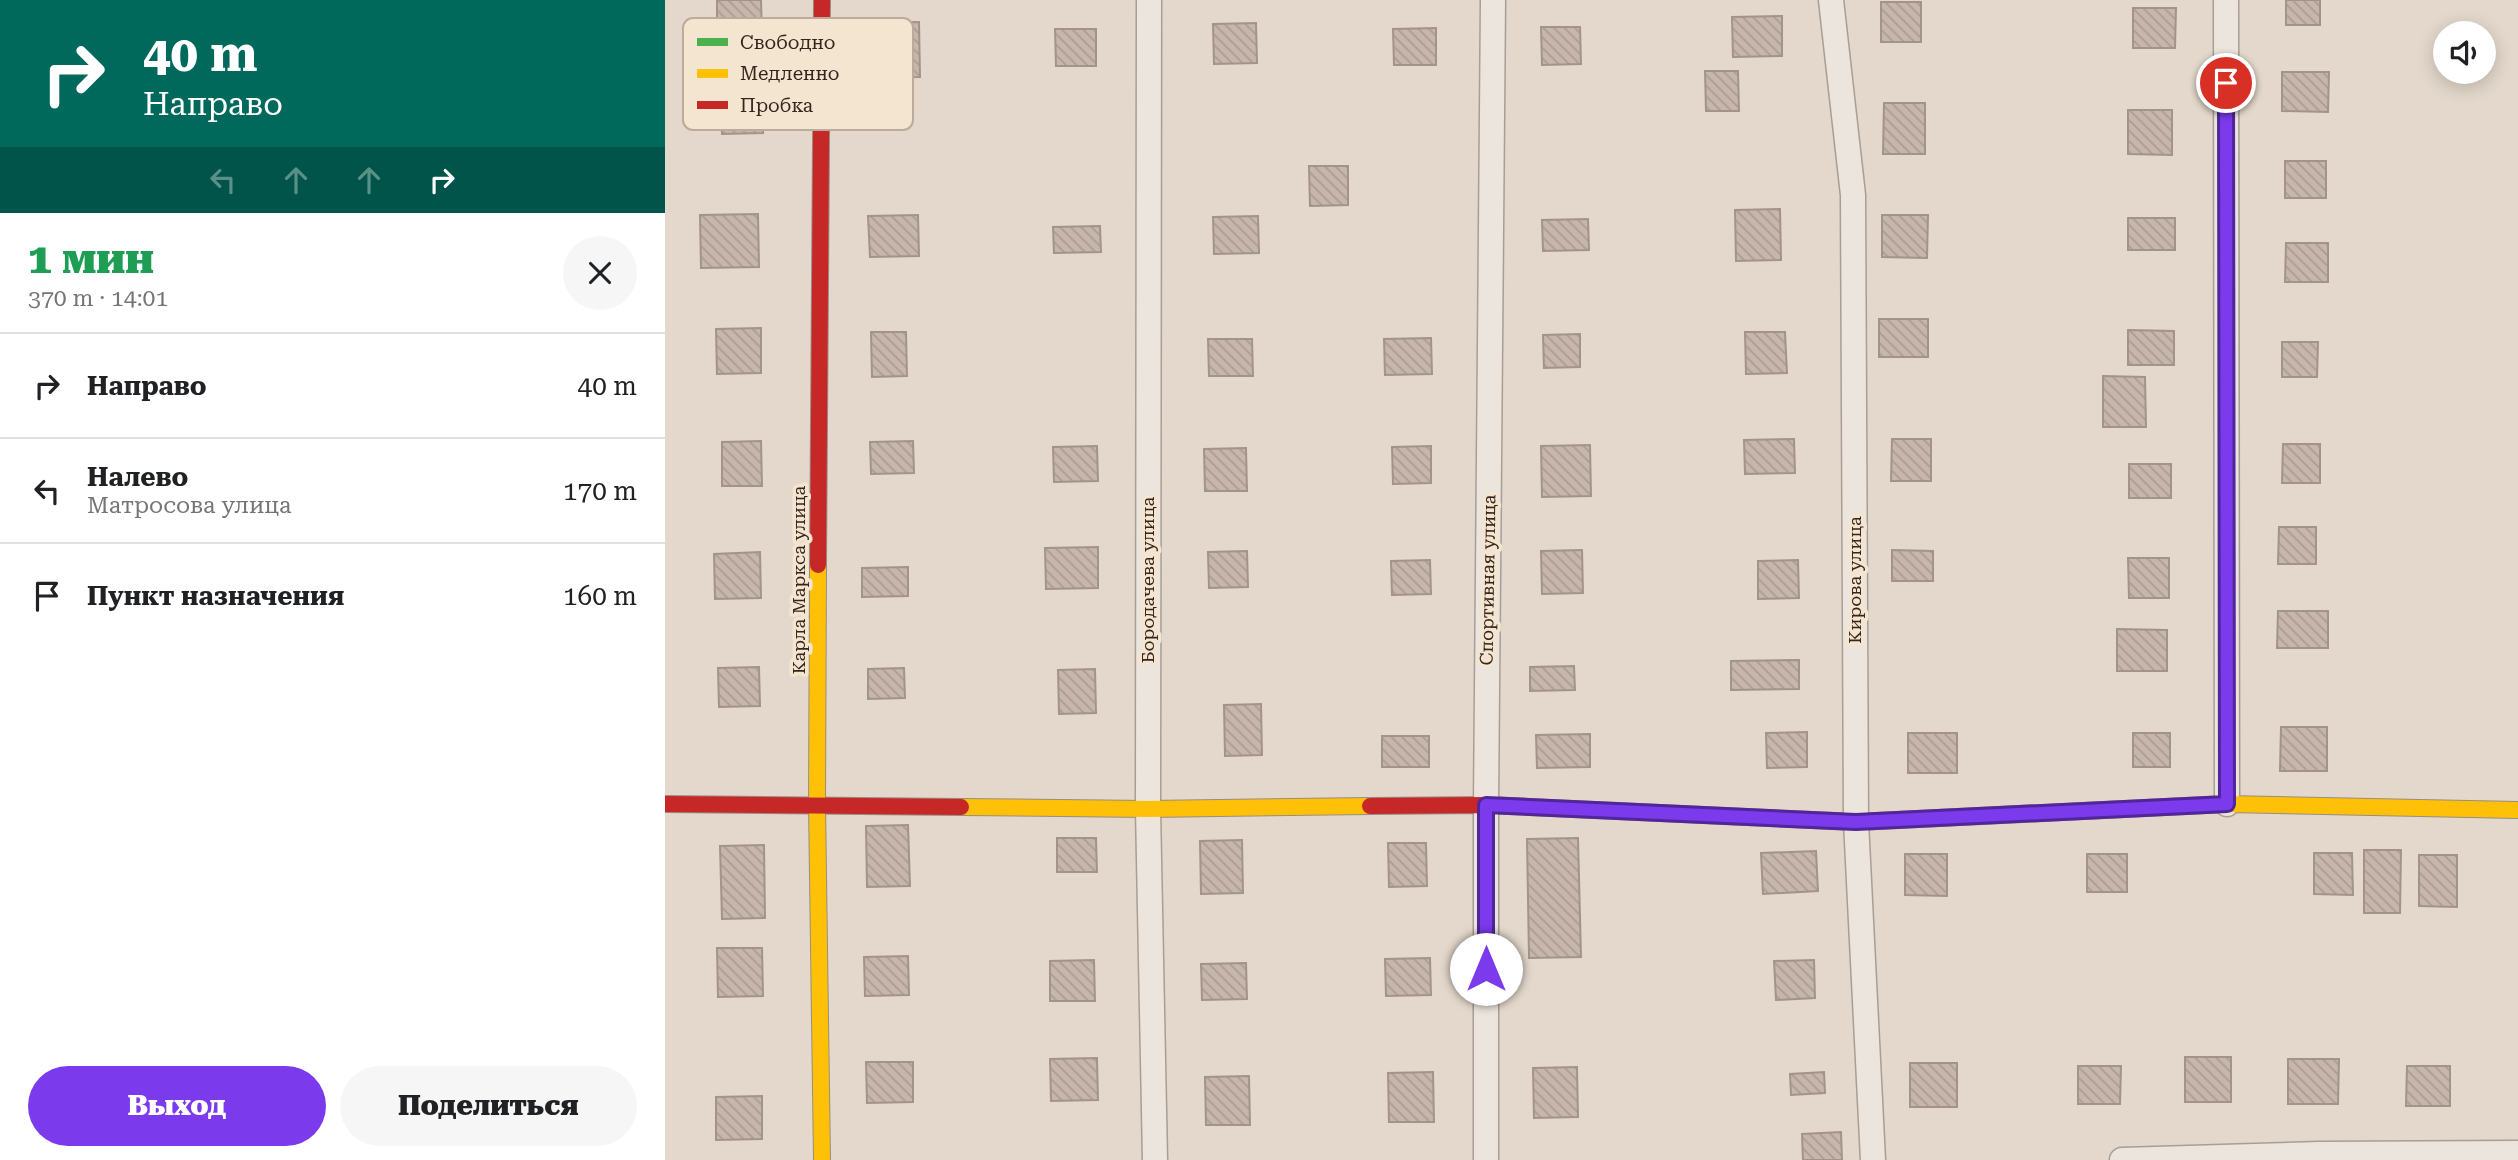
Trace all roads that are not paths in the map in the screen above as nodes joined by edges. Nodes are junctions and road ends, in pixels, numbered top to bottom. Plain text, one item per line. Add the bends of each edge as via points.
1 (823, 0) edge
2 (1149, 0) edge
3 (1493, 0) edge
4 (1831, 0) edge
5 (2226, 0) edge
6 (823, 18) edge
7 (822, 130) edge
8 (665, 804) edge
9 (817, 804) junction
10 (2227, 804) junction
11 (1486, 805) junction
12 (1148, 809) junction
13 (2518, 810) edge
14 (1856, 822) junction
15 (2518, 1153) edge
16 (2319, 1157) edge
17 (822, 1160) edge
18 (1155, 1160) edge
19 (1486, 1160) edge
20 (1873, 1160) edge
21 (2122, 1160) edge

1 - 6 street, Карла Маркса улица
2 - 12 street, Бородачева улица
3 - 11 street, Спортивная улица
4 - 14 street, Кирова улица via 1853,195
5 - 10 street
7 - 9 street, Карла Маркса улица
8 - 9 street
9 - 12 street
9 - 17 street, Карла Маркса улица
10 - 13 street
10 - 14 street
11 - 12 street
11 - 14 street
11 - 19 street, Спортивная улица
12 - 18 street, Бородачева улица
14 - 20 street, Кирова улица
15 - 16 street
16 - 21 street

